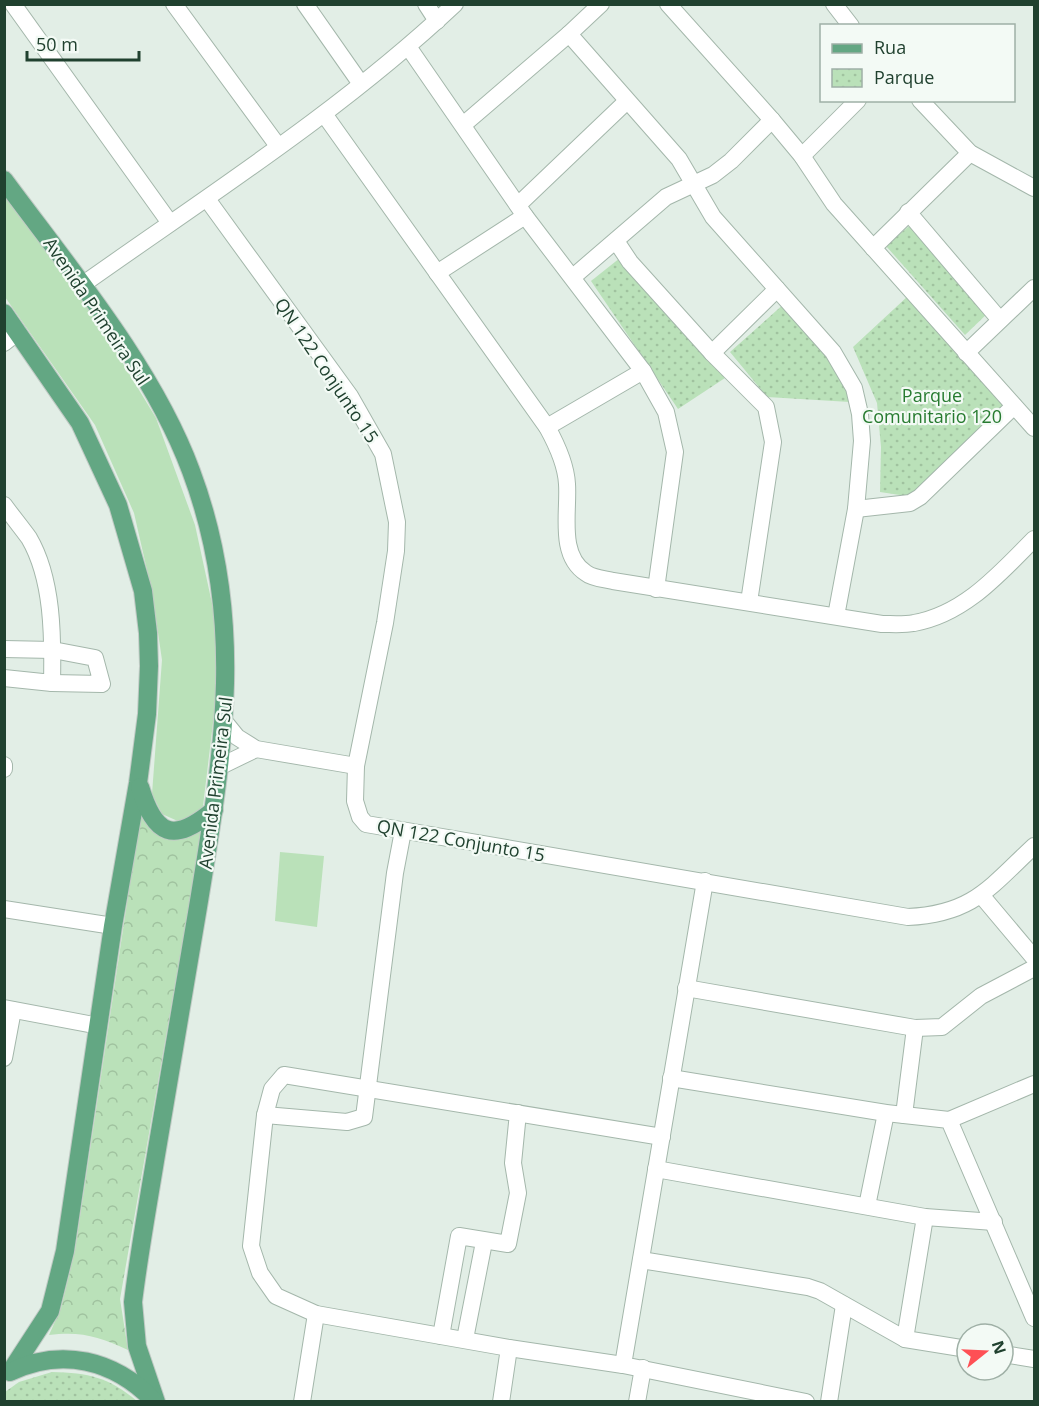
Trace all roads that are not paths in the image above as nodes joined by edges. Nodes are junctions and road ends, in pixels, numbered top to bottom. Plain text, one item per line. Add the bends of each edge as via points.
1 (13, 4) edge
2 (174, 4) edge
3 (305, 4) edge
4 (426, 4) edge
5 (455, 4) edge
6 (601, 4) edge
7 (668, 4) edge
8 (834, 4) edge
9 (437, 21) junction
10 (849, 24) edge
11 (569, 34) junction
12 (409, 48) junction
13 (361, 84) junction
14 (627, 101) junction
15 (856, 102) edge
16 (922, 102) edge
17 (324, 114) junction
18 (772, 120) junction
19 (463, 125) junction
20 (278, 146) junction
21 (970, 153) junction
22 (802, 156) junction
23 (4, 180) edge
24 (695, 184) junction
25 (1035, 188) edge
26 (207, 199) junction
27 (522, 210) junction
28 (908, 212) junction
29 (170, 223) junction
30 (616, 241) junction
31 (873, 248) junction
32 (437, 273) junction
33 (573, 277) junction
34 (82, 285) junction
35 (1035, 288) edge
36 (777, 289) junction
37 (4, 313) edge
38 (1000, 320) junction
39 (11, 338) edge
40 (712, 353) junction
41 (966, 353) junction
42 (643, 371) junction
43 (1027, 415) edge
44 (547, 427) junction
45 (4, 504) edge
46 (856, 509) junction
47 (1035, 539) edge
48 (656, 589) junction
49 (749, 602) junction
50 (836, 616) junction
51 (4, 650) edge
52 (53, 650) junction
53 (4, 678) edge
54 (52, 683) junction
55 (224, 721) junction
56 (256, 749) junction
57 (356, 766) junction
58 (219, 767) junction
59 (138, 783) junction
60 (214, 810) junction
61 (403, 831) junction
62 (1035, 846) edge
63 (705, 881) junction
64 (981, 895) junction
65 (4, 909) edge
66 (113, 926) junction
67 (1035, 958) edge
68 (1035, 968) edge
69 (686, 988) junction
70 (9, 1009) edge
71 (99, 1026) junction
72 (915, 1028) junction
73 (4, 1058) edge
74 (671, 1078) junction
75 (1035, 1084) edge
76 (369, 1088) junction
77 (518, 1113) junction
78 (886, 1113) junction
79 (265, 1115) junction
80 (904, 1115) junction
81 (949, 1120) junction
82 (662, 1137) junction
83 (656, 1169) junction
84 (867, 1206) junction
85 (925, 1217) junction
86 (994, 1222) junction
87 (484, 1242) junction
88 (641, 1260) junction
89 (844, 1305) junction
90 (316, 1314) junction
91 (1035, 1318) edge
92 (441, 1336) junction
93 (465, 1339) junction
94 (905, 1340) junction
95 (955, 1347) edge
96 (509, 1348) junction
97 (1015, 1356) edge
98 (1034, 1360) edge
99 (623, 1365) junction
100 (644, 1368) junction
101 (8, 1373) edge
102 (155, 1401) edge
103 (302, 1401) edge
104 (501, 1401) edge
105 (637, 1401) edge
106 (806, 1401) edge
107 (829, 1401) edge

1 - 29 street
2 - 20 street
3 - 13 street
4 - 9 street
5 - 9 street
6 - 11 street
7 - 18 street
8 - 10 street
9 - 12 street
11 - 14 street
11 - 19 street
12 - 13 street
12 - 19 street
13 - 17 street
14 - 24 street via 679,159
14 - 27 street
15 - 22 street
16 - 21 street
17 - 20 street
17 - 32 street
18 - 22 street
18 - 24 street via 731,161
19 - 27 street
20 - 26 street
21 - 25 street
21 - 28 street
22 - 31 street via 834,204
23 - 34 main road, Avenida Primeira Sul
24 - 30 street via 666,197
24 - 36 street via 713,217
26 - 29 street
26 - 57 street, QN 122 Conjunto 15 via 350,396 383,454 397,522 396,551
27 - 32 street
27 - 33 street
28 - 31 street
28 - 38 street
29 - 34 street
30 - 33 street
30 - 40 street
31 - 41 street
32 - 44 street
33 - 42 street
34 - 55 main road, Avenida Primeira Sul via 165,413 191,470 213,538 224,609
35 - 38 street
36 - 40 street
36 - 46 street via 833,352 854,388 862,441
37 - 39 main road
38 - 41 street
39 - 59 main road via 80,423 118,505 130,542 148,633 147,714
40 - 49 street via 766,407 772,430 772,454
41 - 43 street
42 - 44 street
42 - 48 street via 666,412 675,452
43 - 46 street via 910,503
44 - 48 street via 561,454 567,483 567,539 572,557 586,574
45 - 52 street via 30,540 42,573
46 - 50 street
47 - 50 street via 981,591 942,614 914,624 882,624
48 - 49 street
49 - 50 street
51 - 52 street
52 - 54 street
52 - 54 street via 95,658 102,684
53 - 54 street
55 - 56 street via 237,737
55 - 58 main road, Avenida Primeira Sul
56 - 57 street
56 - 58 street
57 - 61 street, QN 122 Conjunto 15 via 355,801 360,817 366,824
58 - 60 main road, Avenida Primeira Sul
59 - 60 main road via 154,821 166,831 183,831
59 - 66 main road
60 - 102 main road, Avenida Primeira Sul via 133,1302 137,1346
61 - 63 street, QN 122 Conjunto 15
61 - 76 street
62 - 64 street, QN 122 Conjunto 15
63 - 64 street, QN 122 Conjunto 15 via 908,917 937,916
63 - 69 street
64 - 67 street
65 - 66 street
66 - 71 main road
68 - 72 street via 981,996 942,1027
69 - 72 street
69 - 74 street
70 - 71 street
70 - 73 street
71 - 101 main road via 65,1251 53,1301
72 - 80 street
74 - 78 street
74 - 82 street
75 - 81 street
76 - 77 street
76 - 79 street via 364,1117 347,1122
76 - 79 street via 284,1075 272,1089
77 - 82 street
77 - 87 street via 513,1163 518,1193 508,1244
78 - 80 street
78 - 84 street
79 - 90 street via 251,1246 260,1273 276,1296
80 - 81 street
81 - 86 street
82 - 83 street
83 - 84 street
83 - 88 street
84 - 85 street
85 - 86 street
85 - 94 street
86 - 91 street
87 - 92 street via 459,1236
87 - 93 street
88 - 89 street via 808,1287
88 - 99 street
89 - 94 street
89 - 107 street
90 - 92 street
90 - 103 street
92 - 93 street
93 - 96 street
94 - 95 street
96 - 99 street
96 - 104 street
97 - 98 street
99 - 100 street
100 - 105 street
100 - 106 street
101 - 102 main road via 36,1362 63,1358 90,1361 138,1384

